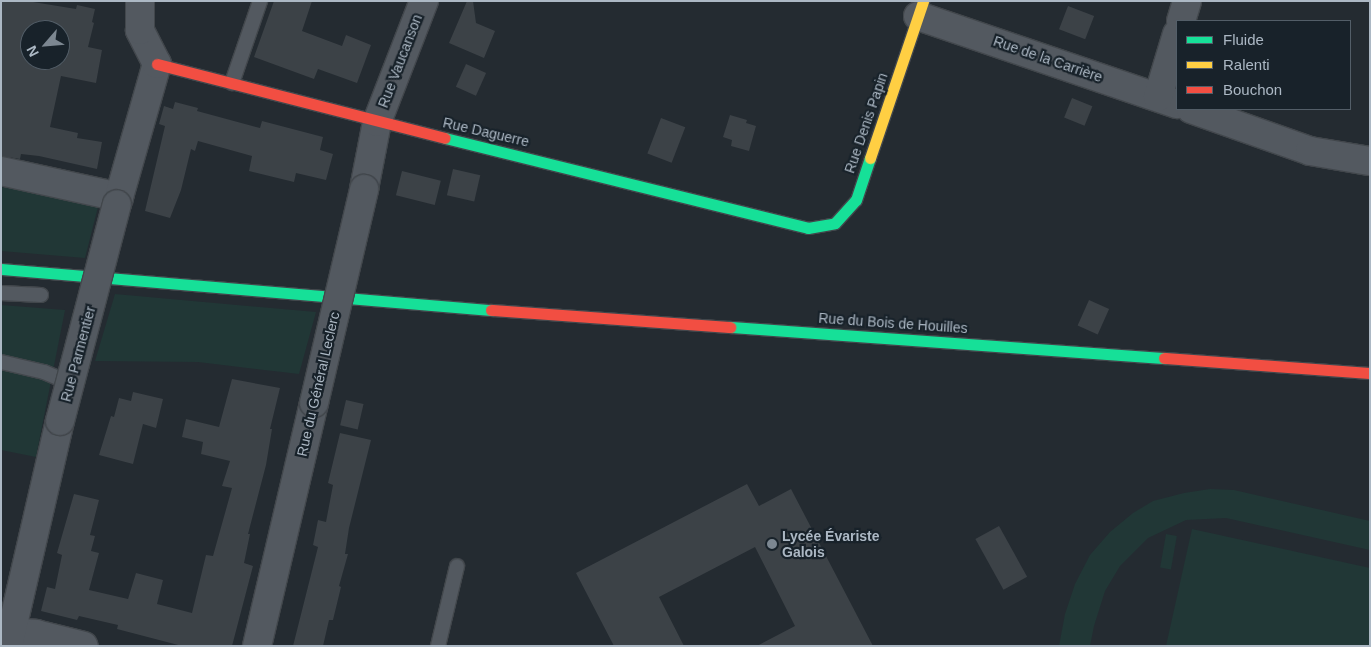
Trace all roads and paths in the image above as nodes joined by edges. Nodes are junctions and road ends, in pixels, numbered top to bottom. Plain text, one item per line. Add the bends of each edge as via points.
1 (140, 1) edge
2 (260, 1) edge
3 (424, 1) edge
4 (1187, 1) edge
5 (921, 9) edge
6 (1181, 20) edge
7 (1176, 41) edge
8 (157, 64) junction
9 (232, 83) junction
10 (1168, 101) edge
11 (1194, 110) edge
12 (377, 122) junction
13 (1370, 161) edge
14 (1, 171) edge
15 (118, 201) junction
16 (808, 228) joint
17 (1, 269) edge
18 (1, 293) edge
19 (41, 295) dead end
20 (1, 362) edge
21 (1370, 373) edge
22 (70, 383) junction
23 (457, 566) dead end
24 (7, 636) edge
25 (84, 646) edge
26 (257, 646) edge
27 (438, 646) edge

1 - 8 street via 140,30
2 - 9 lane
3 - 12 street, Rue Vaucanson
4 - 6 street
5 - 10 street, Rue de la Carrière
5 - 16 main road, Rue Denis Papin via 856,200 835,223
7 - 10 street
8 - 9 main road, Rue Daguerre
8 - 15 street, Rue Parmentier
9 - 12 main road, Rue Daguerre
11 - 13 street via 1310,151
12 - 16 main road, Rue Daguerre
12 - 26 street, Rue du Général Leclerc, bridge
14 - 15 street
15 - 22 street, Rue Parmentier, bridge
17 - 21 main road, Rue du Bois de Houilles via 413,304
18 - 19 lane
20 - 22 lane via 44,372
22 - 24 street, Rue Parmentier, bridge
23 - 27 lane
24 - 25 street via 36,634

